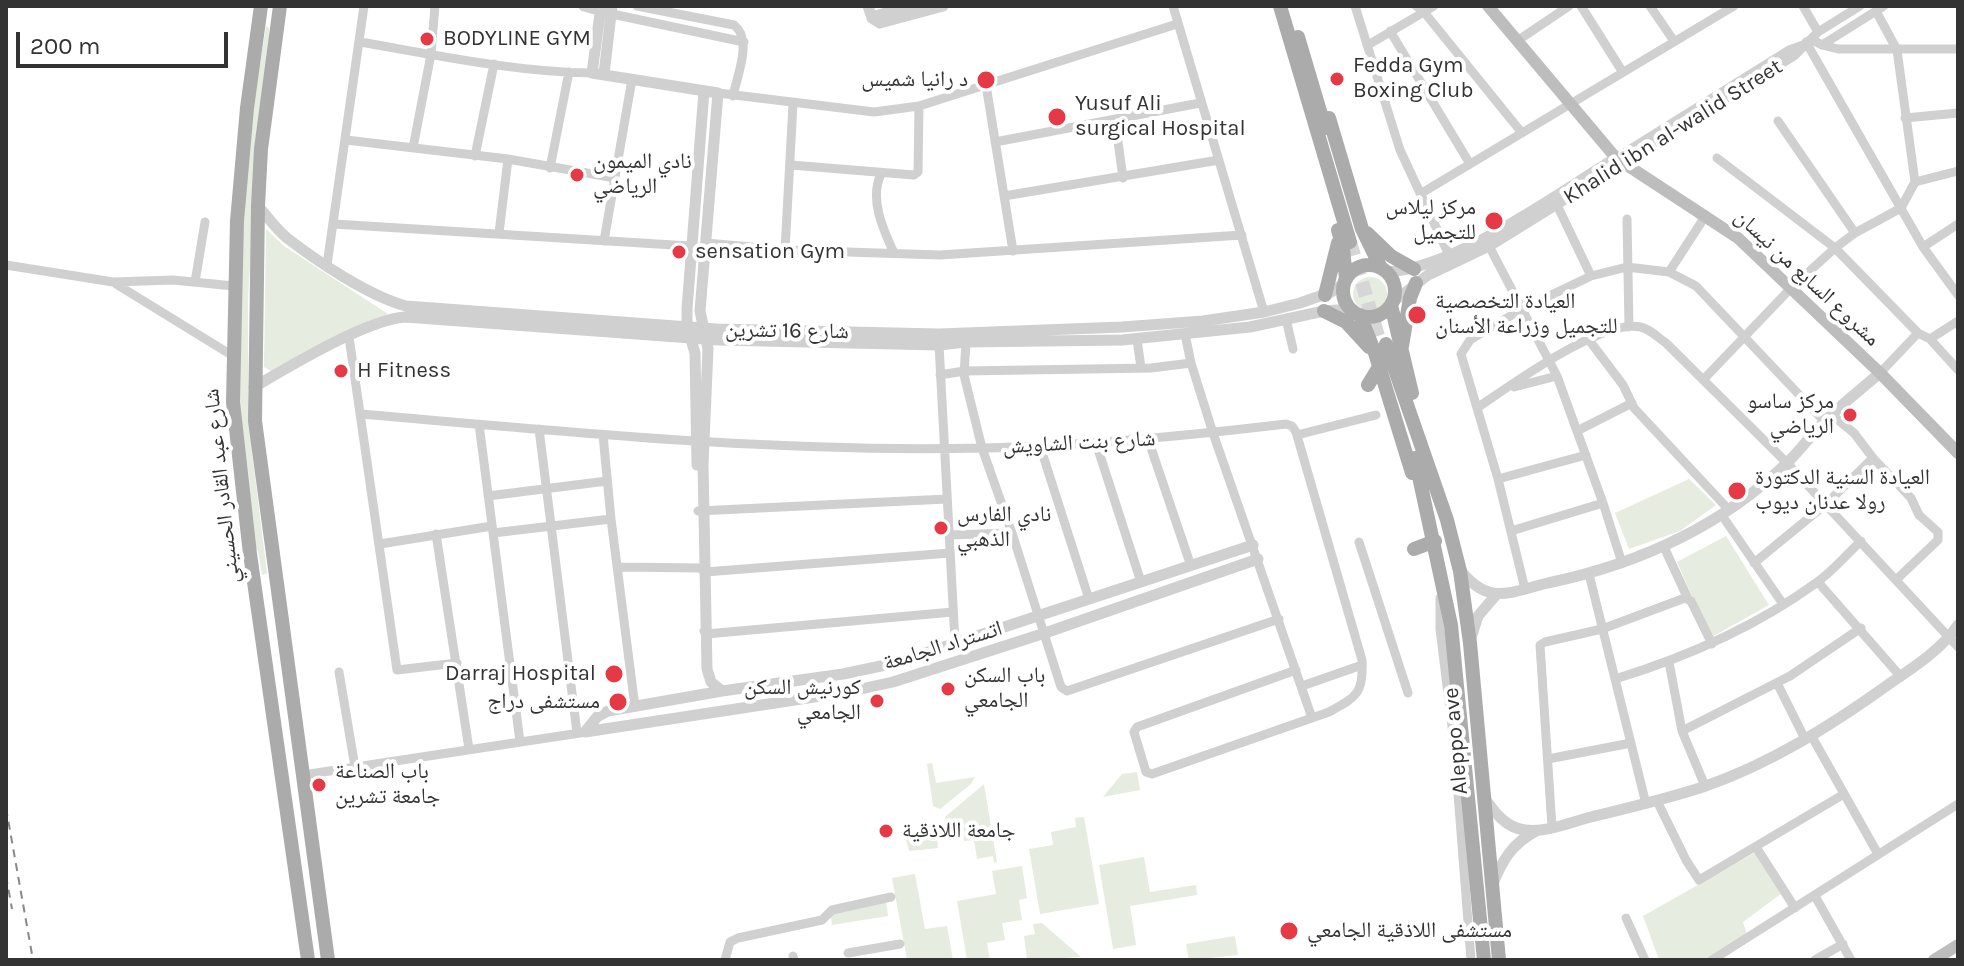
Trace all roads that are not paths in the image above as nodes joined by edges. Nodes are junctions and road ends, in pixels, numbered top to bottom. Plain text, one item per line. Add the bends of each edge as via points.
1 (364, 6) edge
2 (435, 6) edge
3 (584, 6) edge
4 (637, 6) edge
5 (910, 6) edge
6 (943, 6) edge
7 (1173, 6) edge
8 (1355, 6) edge
9 (1434, 6) edge
10 (1488, 6) edge
11 (1569, 6) edge
12 (1581, 6) edge
13 (1650, 6) edge
14 (1803, 6) edge
15 (1860, 6) edge
16 (1283, 7) edge
17 (1730, 7) edge
18 (606, 9) edge
19 (1420, 9) edge
20 (1880, 9) edge
21 (260, 10) edge
22 (870, 11) edge
23 (279, 12) edge
24 (1177, 24) junction
25 (1390, 31) junction
26 (1809, 40) junction
27 (1517, 41) junction
28 (1674, 41) junction
29 (360, 42) junction
30 (744, 42) junction
31 (1368, 45) junction
32 (1822, 45) junction
33 (1958, 49) edge
34 (1897, 50) junction
35 (431, 54) junction
36 (494, 64) junction
37 (1622, 71) junction
38 (569, 72) junction
39 (598, 74) junction
40 (632, 79) junction
41 (986, 85) junction
42 (704, 91) junction
43 (718, 93) junction
44 (733, 96) junction
45 (1200, 103) junction
46 (793, 104) junction
47 (1570, 104) junction
48 (919, 106) junction
49 (1958, 113) edge
50 (1905, 118) junction
51 (1115, 120) junction
52 (1778, 121) dead end
53 (1522, 133) junction
54 (346, 140) junction
55 (995, 142) junction
56 (413, 148) junction
57 (475, 156) junction
58 (1717, 158) dead end
59 (508, 159) junction
60 (1219, 160) junction
61 (1620, 160) junction
62 (1470, 164) junction
63 (791, 165) junction
64 (550, 168) junction
65 (1958, 171) edge
66 (881, 174) junction
67 (615, 178) junction
68 (1123, 178) junction
69 (1915, 182) junction
70 (1420, 194) junction
71 (1004, 196) junction
72 (1557, 205) junction
73 (258, 206) junction
74 (1901, 208) junction
75 (1706, 215) junction
76 (1627, 219) dead end
77 (205, 222) dead end
78 (334, 224) junction
79 (1958, 224) edge
80 (499, 233) junction
81 (1855, 233) junction
82 (1242, 235) junction
83 (1353, 239) junction
84 (604, 241) junction
85 (706, 243) junction
86 (690, 246) junction
87 (1489, 246) junction
88 (1923, 247) junction
89 (1835, 248) junction
90 (785, 250) junction
91 (1013, 251) junction
92 (894, 253) junction
93 (1449, 255) junction
94 (6, 265) edge
95 (327, 265) junction
96 (1627, 267) junction
97 (1384, 270) junction
98 (1669, 272) junction
99 (1415, 276) junction
100 (1591, 276) junction
101 (113, 282) junction
102 (195, 282) junction
103 (1345, 282) junction
104 (234, 286) junction
105 (1791, 288) junction
106 (1325, 295) junction
107 (1958, 295) edge
108 (1392, 304) junction
109 (1522, 309) junction
110 (1324, 311) junction
111 (1264, 312) junction
112 (1355, 312) junction
113 (528, 319) junction
114 (1286, 319) junction
115 (1958, 321) edge
116 (1122, 327) junction
117 (1629, 327) junction
118 (689, 332) junction
119 (1918, 333) junction
120 (705, 334) junction
121 (1185, 334) junction
122 (1744, 336) junction
123 (349, 337) junction
124 (1137, 339) junction
125 (1930, 339) junction
126 (1122, 340) junction
127 (1589, 340) junction
128 (966, 342) junction
129 (939, 345) junction
130 (1293, 349) dead end
131 (1384, 349) junction
132 (233, 356) junction
133 (1549, 359) junction
134 (1191, 363) junction
135 (1141, 368) junction
136 (1958, 370) edge
137 (964, 371) junction
138 (1880, 373) junction
139 (940, 375) junction
140 (1557, 376) junction
141 (1703, 380) junction
142 (1368, 385) dead end
143 (254, 387) junction
144 (1506, 388) junction
145 (1632, 403) junction
146 (1477, 408) junction
147 (361, 414) junction
148 (1376, 415) dead end
149 (1828, 418) junction
150 (479, 424) junction
151 (539, 429) junction
152 (1577, 431) junction
153 (1213, 433) junction
154 (603, 435) junction
155 (1297, 435) junction
156 (1148, 439) junction
157 (700, 441) junction
158 (1096, 443) junction
159 (1040, 446) junction
160 (982, 448) junction
161 (944, 449) junction
162 (1958, 453) edge
163 (1586, 455) junction
164 (1873, 458) junction
165 (1787, 463) junction
166 (1498, 479) junction
167 (607, 481) junction
168 (544, 488) junction
169 (488, 496) junction
170 (947, 499) junction
171 (1603, 503) junction
172 (1826, 504) junction
173 (701, 511) junction
174 (1725, 512) junction
175 (611, 519) junction
176 (1431, 522) junction
177 (550, 526) junction
178 (492, 530) junction
179 (1511, 531) junction
180 (1012, 533) junction
181 (436, 534) junction
182 (949, 535) junction
183 (1435, 541) junction
184 (1861, 541) junction
185 (1359, 542) dead end
186 (380, 544) junction
187 (1253, 545) junction
188 (1664, 547) junction
189 (1414, 549) dead end
190 (950, 553) junction
191 (250, 554) junction
192 (1258, 559) junction
193 (1622, 563) junction
194 (1754, 563) junction
195 (1191, 566) junction
196 (1441, 566) junction
197 (617, 567) junction
198 (702, 570) junction
199 (1460, 571) junction
200 (1589, 574) junction
201 (1897, 579) junction
202 (275, 582) junction
203 (1141, 582) junction
204 (1818, 582) junction
205 (1525, 589) junction
206 (1496, 595) junction
207 (1089, 599) junction
208 (1688, 599) junction
209 (1783, 604) junction
210 (953, 612) junction
211 (1038, 616) junction
212 (1279, 619) junction
213 (1958, 625) edge
214 (1861, 628) junction
215 (1602, 629) junction
216 (704, 632) junction
217 (1045, 633) junction
218 (955, 642) junction
219 (1954, 642) edge
220 (1470, 643) junction
221 (1712, 644) junction
222 (1669, 662) junction
223 (457, 663) junction
224 (1362, 665) junction
225 (1296, 670) junction
226 (339, 672) dead end
227 (1901, 677) junction
228 (807, 679) junction
229 (1615, 679) junction
230 (1777, 683) junction
231 (1302, 686) junction
232 (722, 691) junction
233 (1408, 693) dead end
234 (695, 696) junction
235 (808, 698) junction
236 (635, 707) junction
237 (1312, 718) junction
238 (1682, 731) junction
239 (581, 732) junction
240 (1808, 737) junction
241 (520, 742) junction
242 (1631, 743) junction
243 (469, 749) junction
244 (1548, 759) junction
245 (355, 767) junction
246 (303, 775) junction
247 (1705, 786) junction
248 (1844, 794) junction
249 (1484, 797) junction
250 (1651, 802) junction
251 (1958, 804) edge
252 (1552, 827) junction
253 (1539, 829) junction
254 (1756, 847) junction
255 (1878, 854) junction
256 (1491, 889) junction
257 (1815, 896) junction
258 (891, 897) dead end
259 (1795, 908) junction
260 (1626, 918) dead end
261 (900, 944) dead end
262 (1843, 944) junction
263 (1958, 945) edge
264 (848, 953) dead end
265 (308, 960) edge
266 (328, 960) edge
267 (725, 960) edge
268 (1471, 960) edge
269 (1484, 960) edge
270 (1499, 960) edge
271 (1645, 960) edge
272 (1712, 960) edge
273 (1815, 960) edge
274 (1851, 960) edge
275 (1934, 960) edge

1 - 29 street
2 - 35 street
3 - 18 street
4 - 30 street via 734,25
5 - 22 street
6 - 22 street via 884,22 876,21
7 - 24 street
8 - 31 street
9 - 19 street
10 - 27 main road, مشروع السابع من نيسان
11 - 27 street
12 - 37 street
13 - 28 street
14 - 26 street
15 - 26 street
16 - 83 main road
16 - 83 main road via 1313,83
17 - 28 street
18 - 30 street
18 - 39 street
19 - 25 street
19 - 53 street
20 - 32 street
20 - 34 street
21 - 23 main road
21 - 104 main road, شارع عبد القادر الحسيني via 241,166
23 - 73 main road, شارع عبد القادر الحسيني
24 - 41 street
24 - 45 street
25 - 31 street
25 - 62 street
26 - 32 street
26 - 61 street, Khalid ibn al-walid Street via 1794,56
26 - 74 street
27 - 47 main road, مشروع السابع من نيسان
28 - 37 street
29 - 35 street
29 - 54 street
30 - 44 street
31 - 70 street via 1400,150
32 - 34 street
33 - 34 street
34 - 50 street
35 - 36 street
35 - 56 street
36 - 38 street
36 - 57 street
37 - 47 street
38 - 39 street
38 - 64 street
39 - 40 street
40 - 42 street
40 - 67 street
41 - 48 street
41 - 55 street
42 - 43 street
42 - 86 street
43 - 44 street
43 - 85 street
44 - 46 street
45 - 51 street
45 - 60 street
46 - 48 street via 874,112
46 - 63 street
47 - 53 street
47 - 61 main road, مشروع السابع من نيسان
48 - 66 street via 918,172
49 - 50 street
50 - 69 street
51 - 55 street
51 - 68 street
52 - 81 street
53 - 62 street
54 - 56 street
54 - 78 street
55 - 71 street
56 - 57 street
57 - 59 street
58 - 89 street
59 - 64 street
59 - 80 street
60 - 68 street
60 - 82 street
61 - 72 street, Khalid ibn al-walid Street
61 - 75 main road, مشروع السابع من نيسان
61 - 93 street
62 - 70 street
63 - 66 street
63 - 90 street
64 - 67 street
65 - 69 street
66 - 92 street via 878,210
67 - 84 street
68 - 71 street
69 - 74 street
70 - 93 street
71 - 91 street
72 - 87 street, Khalid ibn al-walid Street
72 - 100 street
73 - 95 street, شارع 16 تشرين via 285,236
73 - 143 main road, شارع عبد القادر الحسيني
74 - 81 street
74 - 88 street
75 - 98 street
75 - 105 main road, مشروع السابع من نيسان
76 - 96 street
77 - 102 street
78 - 80 street
78 - 95 street
79 - 88 street
80 - 84 street
81 - 89 street
82 - 91 street
82 - 111 street
83 - 97 main road
83 - 99 main road via 1383,250
83 - 103 main road
83 - 106 main road
84 - 86 street
85 - 86 street
85 - 90 street
85 - 120 street via 700,311
86 - 118 street
87 - 99 street, Khalid ibn al-walid Street
87 - 109 street
88 - 107 street
89 - 105 street
89 - 119 street
90 - 92 street
91 - 92 street
93 - 99 street
94 - 101 street
95 - 113 street, شارع 16 تشرين via 375,295 406,306
96 - 98 street
96 - 100 street
96 - 117 street
97 - 99 street
97 - 103 main road via 1361,266
97 - 108 main road via 1395,286
98 - 122 street via 1696,286
99 - 108 street, Khalid ibn al-walid Street
99 - 131 main road via 1406,317
100 - 109 street
101 - 102 street
101 - 132 street
102 - 104 street
103 - 106 street, شارع 16 تشرين
103 - 112 main road via 1343,296
104 - 132 main road, شارع عبد القادر الحسيني
105 - 122 street
105 - 138 main road, مشروع السابع من نيسان
106 - 111 street, شارع 16 تشرين
108 - 112 main road via 1376,316
108 - 131 main road
109 - 133 street
109 - 146 street via 1462,350
110 - 112 street, شارع 16 تشرين
110 - 114 street, شارع 16 تشرين
110 - 131 main road
111 - 116 street, شارع 16 تشرين
112 - 131 main road
113 - 118 street, شارع 16 تشرين
113 - 123 street, شارع 16 تشرين via 392,318
114 - 121 street, شارع 16 تشرين
114 - 130 street
115 - 125 street
116 - 120 street, شارع 16 تشرين
116 - 126 street
117 - 127 street
117 - 141 street via 1646,329 1666,343
118 - 120 street, شارع 16 تشرين
118 - 157 street
119 - 125 street
119 - 138 street
120 - 129 street, شارع 16 تشرين
120 - 157 street
121 - 124 street, شارع 16 تشرين
121 - 134 street
122 - 141 street
122 - 149 street
123 - 143 street, شارع 16 تشرين
123 - 147 street
124 - 126 street, شارع 16 تشرين
124 - 135 street
125 - 136 street
126 - 128 street, شارع 16 تشرين
127 - 133 street
127 - 145 street
128 - 129 street, شارع 16 تشرين
128 - 137 street
129 - 139 street
131 - 142 main road
131 - 176 main road
131 - 176 main road via 1417,487
131 - 199 main road, Aleppo ave via 1447,520
132 - 191 main road, شارع عبد القادر الحسيني
133 - 140 street
133 - 144 street
134 - 135 street
134 - 153 street
135 - 137 street
137 - 139 street
137 - 160 street
138 - 149 street
138 - 162 main road, مشروع السابع من نيسان
139 - 161 street
140 - 144 street
140 - 152 street
141 - 165 street
143 - 202 main road, شارع عبد القادر الحسيني
144 - 146 street
145 - 152 street
145 - 174 street
146 - 166 street
147 - 150 street, شارع بنت الشاويش
147 - 186 street
148 - 155 street
149 - 164 street via 1854,433
149 - 165 street
150 - 151 street, شارع بنت الشاويش
150 - 169 street
151 - 154 street, شارع بنت الشاويش
151 - 168 street
152 - 163 street
153 - 155 street, شارع بنت الشاويش via 1286,424
153 - 156 street, شارع بنت الشاويش
153 - 187 street
154 - 157 street, شارع بنت الشاويش
154 - 167 street
155 - 224 street
156 - 158 street, شارع بنت الشاويش
156 - 195 street
157 - 161 street, شارع بنت الشاويش
157 - 173 street
158 - 159 street, شارع بنت الشاويش
158 - 203 street
159 - 160 street, شارع بنت الشاويش
159 - 207 street
160 - 161 street, شارع بنت الشاويش
160 - 180 street
161 - 170 street
163 - 166 street
163 - 171 street
164 - 172 street
164 - 201 street via 1939,536
165 - 172 street
165 - 174 street
166 - 179 street
167 - 168 street
167 - 175 street
168 - 169 street
168 - 177 street
169 - 178 street
170 - 173 street
170 - 182 street
171 - 179 street
171 - 193 street
172 - 184 street
172 - 194 street
173 - 198 street
174 - 188 street
174 - 194 street
175 - 177 street
175 - 197 street
176 - 183 main road, Aleppo ave
177 - 178 street
177 - 239 street
178 - 181 street
178 - 241 street
179 - 205 street
180 - 182 street
180 - 211 street
181 - 186 street
181 - 223 street
182 - 190 street
183 - 189 main road
183 - 196 main road, Aleppo ave
184 - 201 street
184 - 204 street
185 - 233 street
186 - 223 street via 397,670
187 - 192 street
187 - 195 street, اتستراد الجامعة
188 - 193 street
188 - 208 street
190 - 198 street
190 - 210 street
191 - 202 main road via 256,573
191 - 265 main road, شارع عبد القادر الحسيني
192 - 212 street
192 - 217 street
193 - 200 street
194 - 209 street
195 - 203 street, اتستراد الجامعة
196 - 268 street via 1440,629
196 - 269 main road, Aleppo ave
197 - 198 street
197 - 236 street
198 - 216 street
199 - 206 street
199 - 220 main road, Aleppo ave
200 - 205 street
200 - 215 street
201 - 219 street
202 - 246 main road, شارع عبد القادر الحسيني
203 - 207 street, اتستراد الجامعة
204 - 209 street
204 - 214 street
205 - 206 street
206 - 220 street via 1478,616
207 - 211 street, اتستراد الجامعة
208 - 215 street
208 - 221 street
209 - 221 street
210 - 216 street
210 - 218 street
211 - 217 street
211 - 218 street, اتستراد الجامعة
212 - 217 street via 1067,691 1061,687
212 - 225 street
213 - 219 street
214 - 227 street
214 - 230 street
215 - 229 street
215 - 244 street via 1540,645
216 - 232 street via 707,674
216 - 234 street
217 - 235 street via 893,682
218 - 228 street, اتستراد الجامعة via 895,663
219 - 227 street
220 - 249 main road, Aleppo ave
221 - 222 street
222 - 229 street
222 - 238 street
223 - 243 street
224 - 231 street
224 - 237 street via 1355,698
225 - 231 street
225 - 237 street via 1135,729 1146,772
226 - 245 street
227 - 240 street
228 - 232 street, اتستراد الجامعة
228 - 235 street
229 - 242 street
230 - 238 street
230 - 240 street
231 - 237 street
232 - 234 street, اتستراد الجامعة
234 - 236 street, اتستراد الجامعة
235 - 239 street
236 - 239 street, اتستراد الجامعة via 603,714
238 - 247 street
239 - 241 street
240 - 247 street
240 - 248 street
241 - 243 street
242 - 244 street
242 - 250 street
243 - 245 street
244 - 252 street
245 - 246 street
246 - 266 main road, شارع عبد القادر الحسيني
247 - 250 street
248 - 254 street
248 - 255 street
249 - 253 street via 1506,823 1526,831
249 - 256 main road, Aleppo ave
250 - 252 street
250 - 254 street via 1699,880
251 - 255 street
252 - 253 street
253 - 256 street via 1506,856
254 - 259 street
255 - 257 street
256 - 270 main road, Aleppo ave
257 - 259 street
257 - 262 street
258 - 267 street via 832,910 822,920 738,938 730,942
259 - 272 street
260 - 271 street
261 - 264 street
262 - 273 street
262 - 274 street
263 - 275 main road

